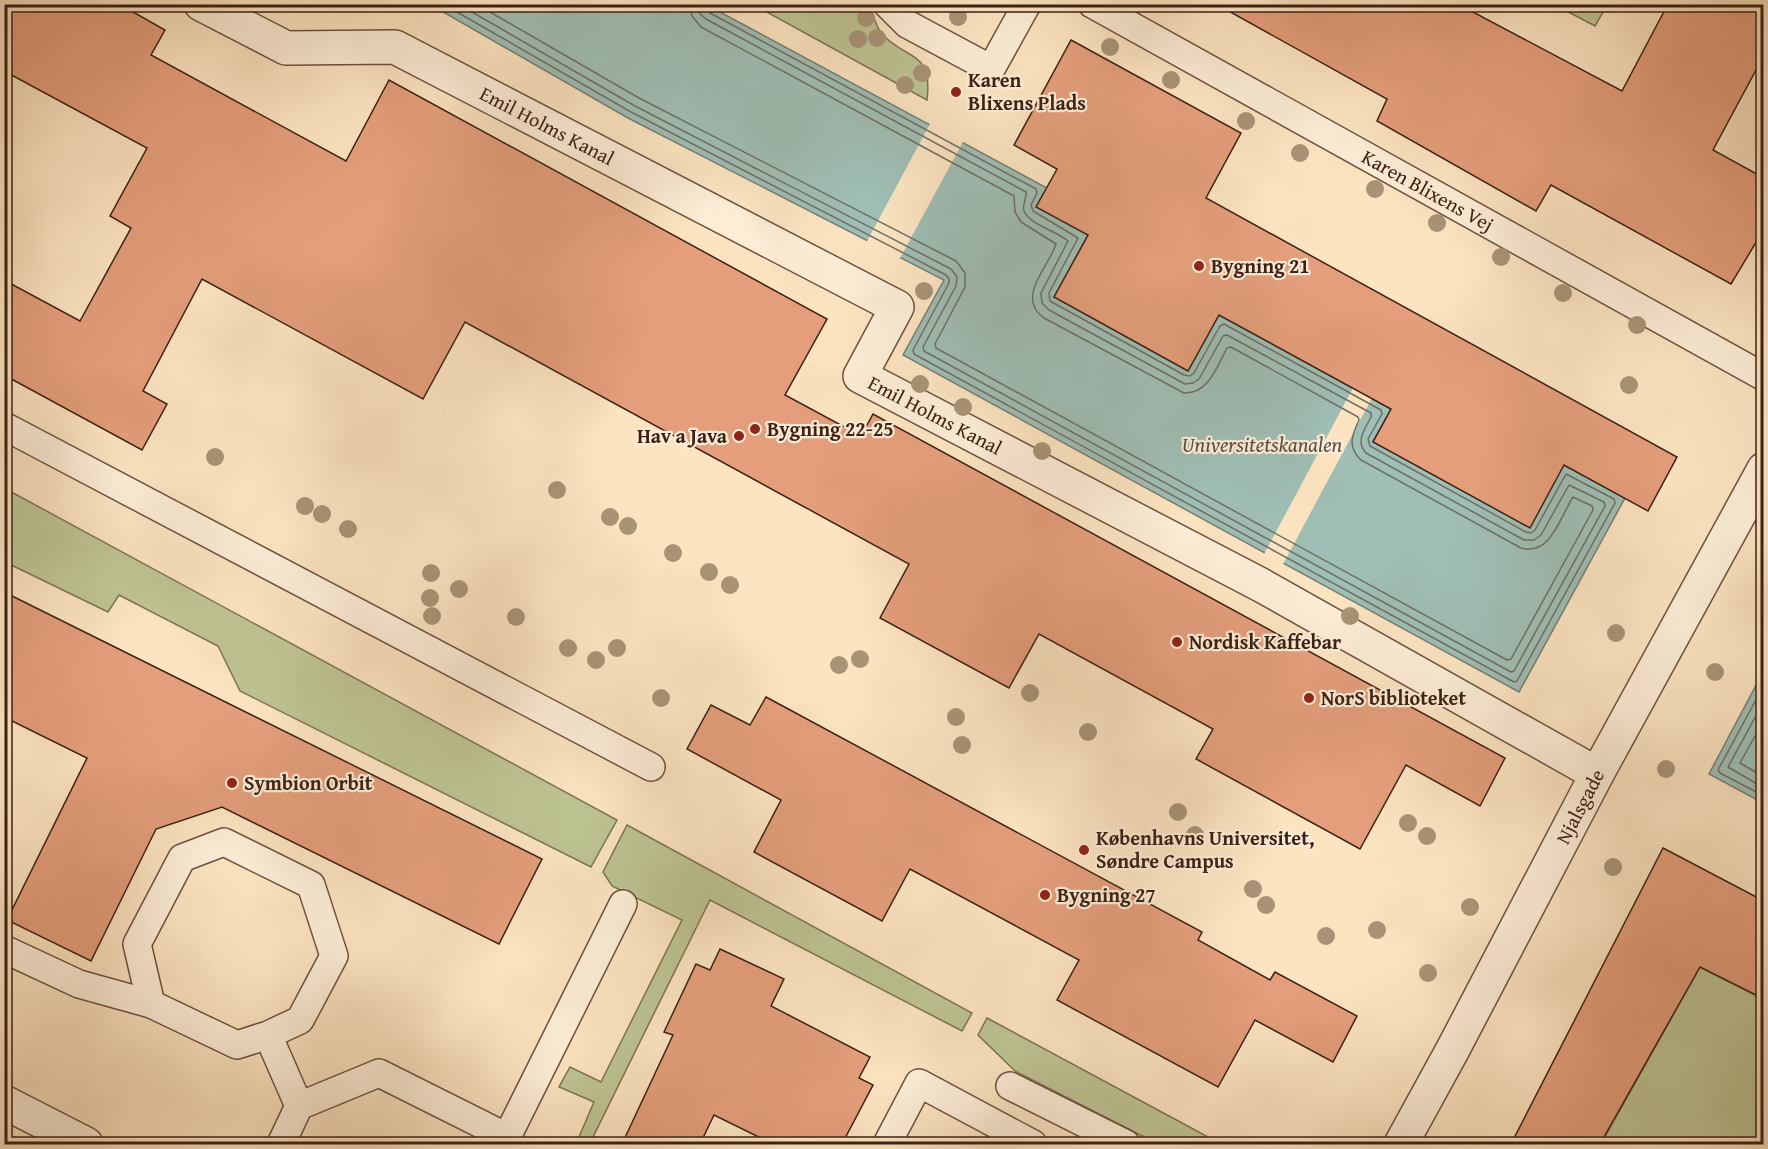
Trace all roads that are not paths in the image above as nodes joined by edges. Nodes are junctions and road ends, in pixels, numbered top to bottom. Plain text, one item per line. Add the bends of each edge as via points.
1 (201, 4) edge
2 (887, 4) edge
3 (1027, 4) edge
4 (1092, 4) edge
5 (1764, 376) edge
6 (4, 426) edge
7 (1764, 469) edge
8 (651, 767) dead end
9 (1597, 774) junction
10 (623, 904) dead end
11 (4, 949) edge
12 (151, 1004) junction
13 (268, 1035) junction
14 (1010, 1086) dead end
15 (4, 1102) edge
16 (299, 1106) junction
17 (86, 1144) edge
18 (281, 1144) edge
19 (887, 1144) edge
20 (1033, 1144) edge
21 (1126, 1144) edge
22 (1401, 1144) edge

1 - 9 street, Emil Holms Kanal via 286,48 395,47 897,307 860,376 1261,585
2 - 3 lane via 908,24 991,69
4 - 5 lane, Karen Blixens Vej
6 - 8 lane
7 - 9 street, Njalsgade
9 - 22 street, Njalsgade
10 - 16 lane via 507,1137 379,1073
11 - 12 lane via 79,984
12 - 13 lane via 237,1045
12 - 13 lane via 137,944 182,858 224,842 311,885 334,956 300,1020
13 - 16 lane
14 - 21 lane
15 - 17 street
16 - 18 lane
19 - 20 lane via 919,1083

